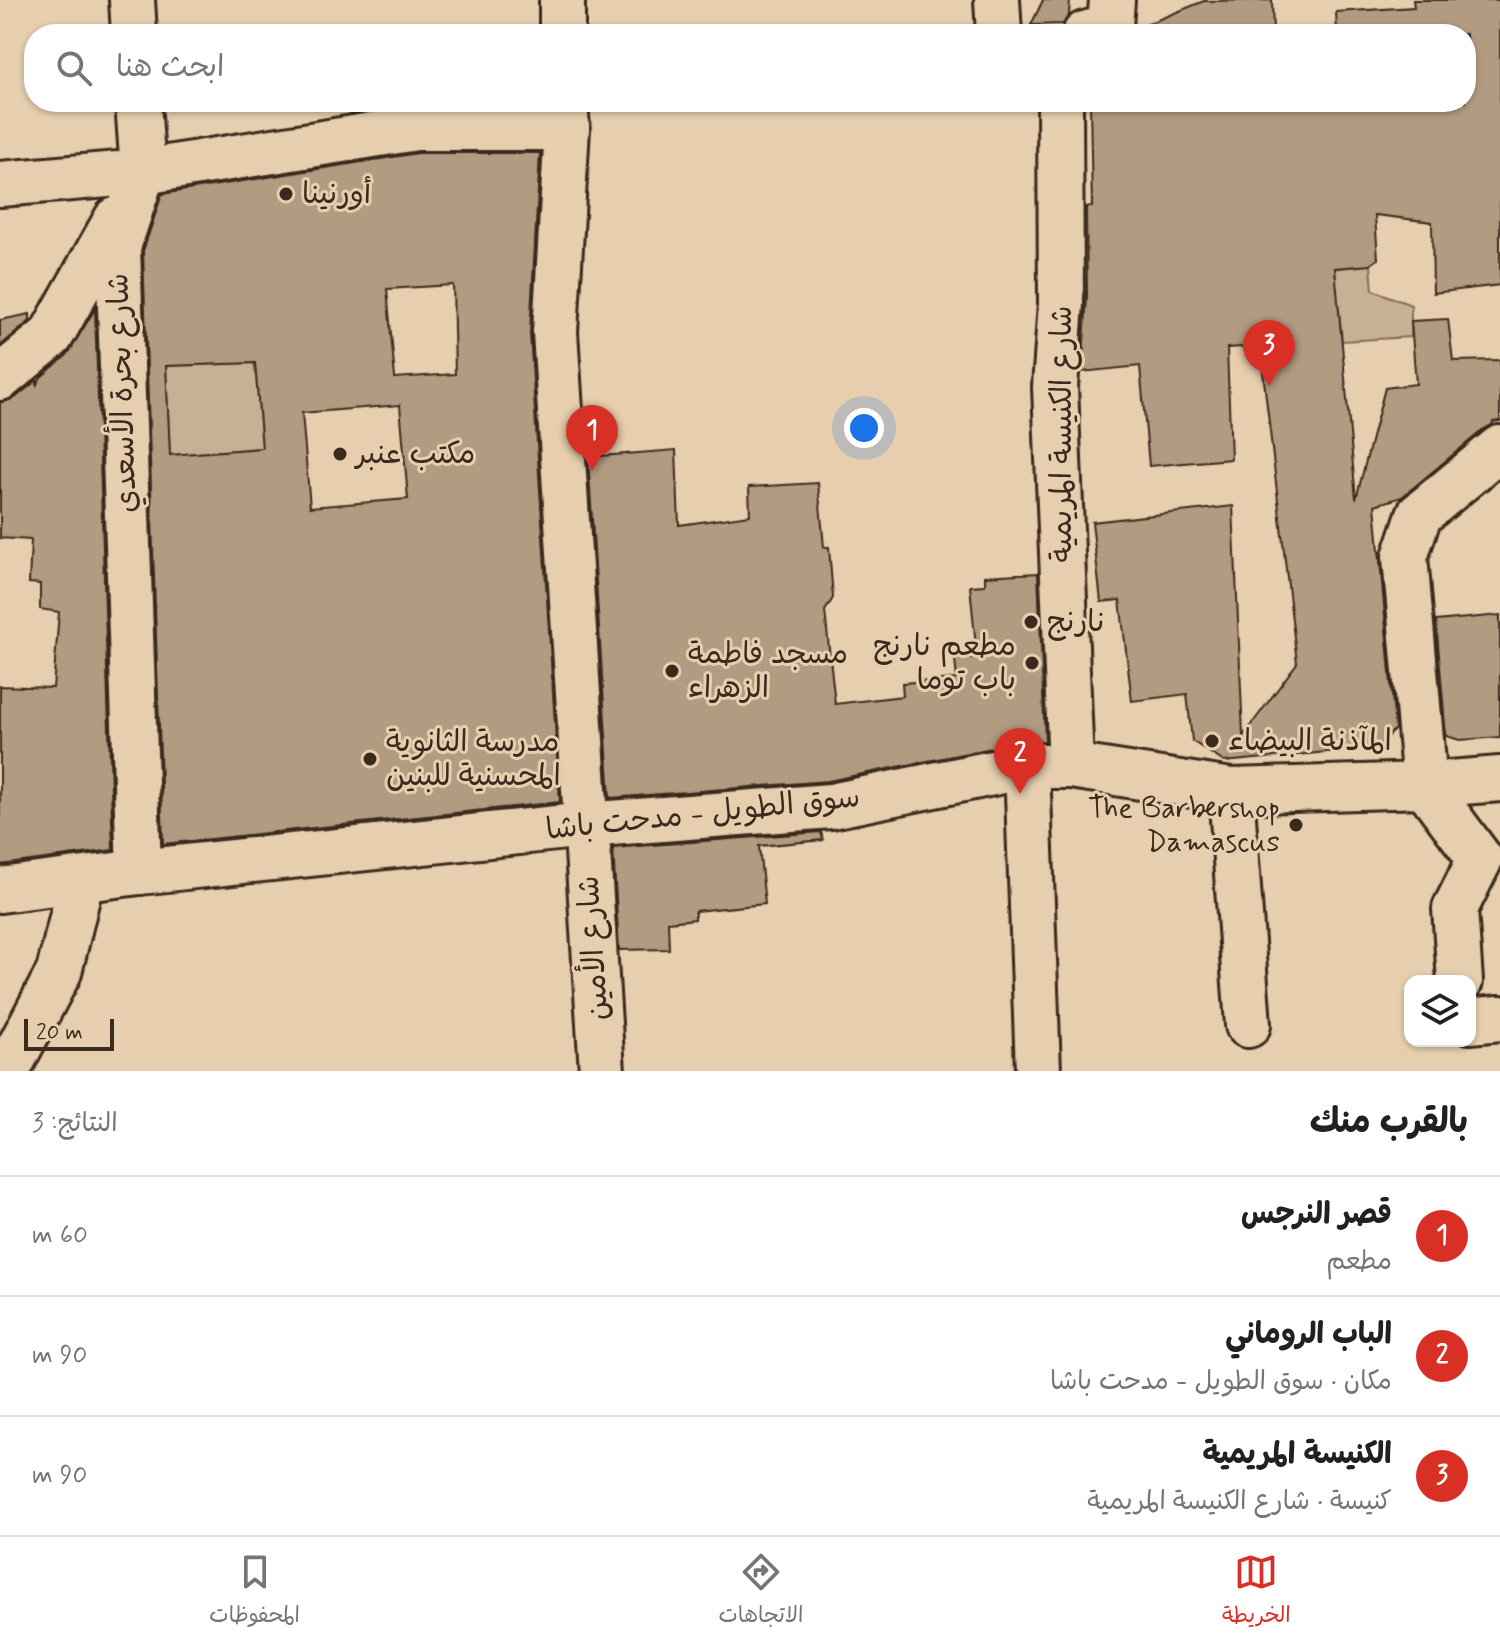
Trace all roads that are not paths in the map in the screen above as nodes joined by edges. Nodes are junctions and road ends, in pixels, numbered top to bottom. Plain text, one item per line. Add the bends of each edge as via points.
1 (132, 0) edge
2 (562, 0) edge
3 (997, 0) edge
4 (1112, 0) edge
5 (133, 24) edge
6 (562, 24) edge
7 (998, 24) edge
8 (1110, 24) edge
9 (139, 112) edge
10 (1060, 112) edge
11 (566, 115) edge
12 (143, 172) junction
13 (0, 184) edge
14 (0, 378) edge
15 (1500, 448) edge
16 (1027, 766) junction
17 (1071, 766) junction
18 (1500, 779) edge
19 (1425, 785) junction
20 (1231, 791) junction
21 (585, 825) junction
22 (139, 872) junction
23 (81, 881) junction
24 (0, 890) edge
25 (1460, 975) edge
26 (1500, 1018) edge
27 (1476, 1020) edge
28 (1248, 1025) dead end
29 (7, 1071) edge
30 (602, 1071) edge
31 (1038, 1071) edge

1 - 5 street
2 - 6 street
3 - 7 street
4 - 8 street
9 - 12 street
10 - 17 street, شارع الكنيسة المريمية via 1061,303 1055,387
11 - 12 street via 416,128
11 - 21 street, شارع الأمين via 555,332
12 - 13 street
12 - 14 street, شارع بحرة الأسعدي via 51,336
12 - 22 street, شارع بحرة الأسعدي via 118,247
15 - 19 street via 1419,515 1405,557
16 - 17 street, سوق الطويل - مدحت باشا
16 - 21 street, سوق الطويل - مدحت باشا via 831,806
16 - 31 street
17 - 20 street, سوق الطويل - مدحت باشا
18 - 19 street, سوق الطويل - مدحت باشا
19 - 20 street, سوق الطويل - مدحت باشا
19 - 25 street via 1480,859 1455,909
20 - 28 street
21 - 22 street, سوق الطويل - مدحت باشا
21 - 30 street, شارع الأمين
22 - 23 street, سوق الطويل - مدحت باشا
23 - 24 street, سوق الطويل - مدحت باشا
23 - 29 street via 59,972
26 - 27 street

